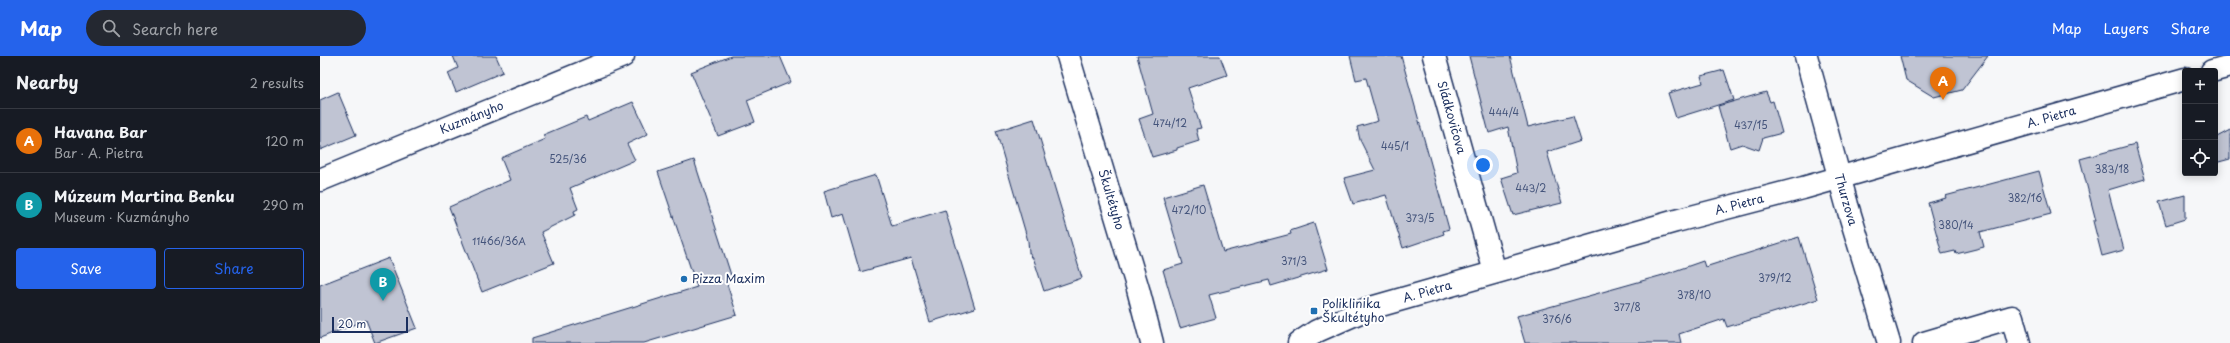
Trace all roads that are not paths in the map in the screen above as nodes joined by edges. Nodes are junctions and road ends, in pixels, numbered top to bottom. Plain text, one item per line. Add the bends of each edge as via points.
1 (623, 56) edge
2 (1068, 56) edge
3 (1434, 56) edge
4 (1806, 56) edge
5 (2230, 66) edge
6 (2218, 69) edge
7 (2182, 80) edge
8 (1840, 176) junction
9 (320, 180) edge
10 (1495, 272) junction
11 (1152, 343) edge
12 (1299, 343) edge
13 (1889, 343) edge
14 (1924, 343) edge
15 (2019, 343) edge

1 - 9 street, Kuzmányho
2 - 11 street, Škultétyho
3 - 10 street, Sládkovičova
4 - 8 street, Thurzova
5 - 6 street
7 - 8 street, A. Pietra
8 - 10 street, A. Pietra
8 - 13 street, Thurzova
10 - 12 street, A. Pietra via 1367,309 1317,331
14 - 15 street via 2012,317

